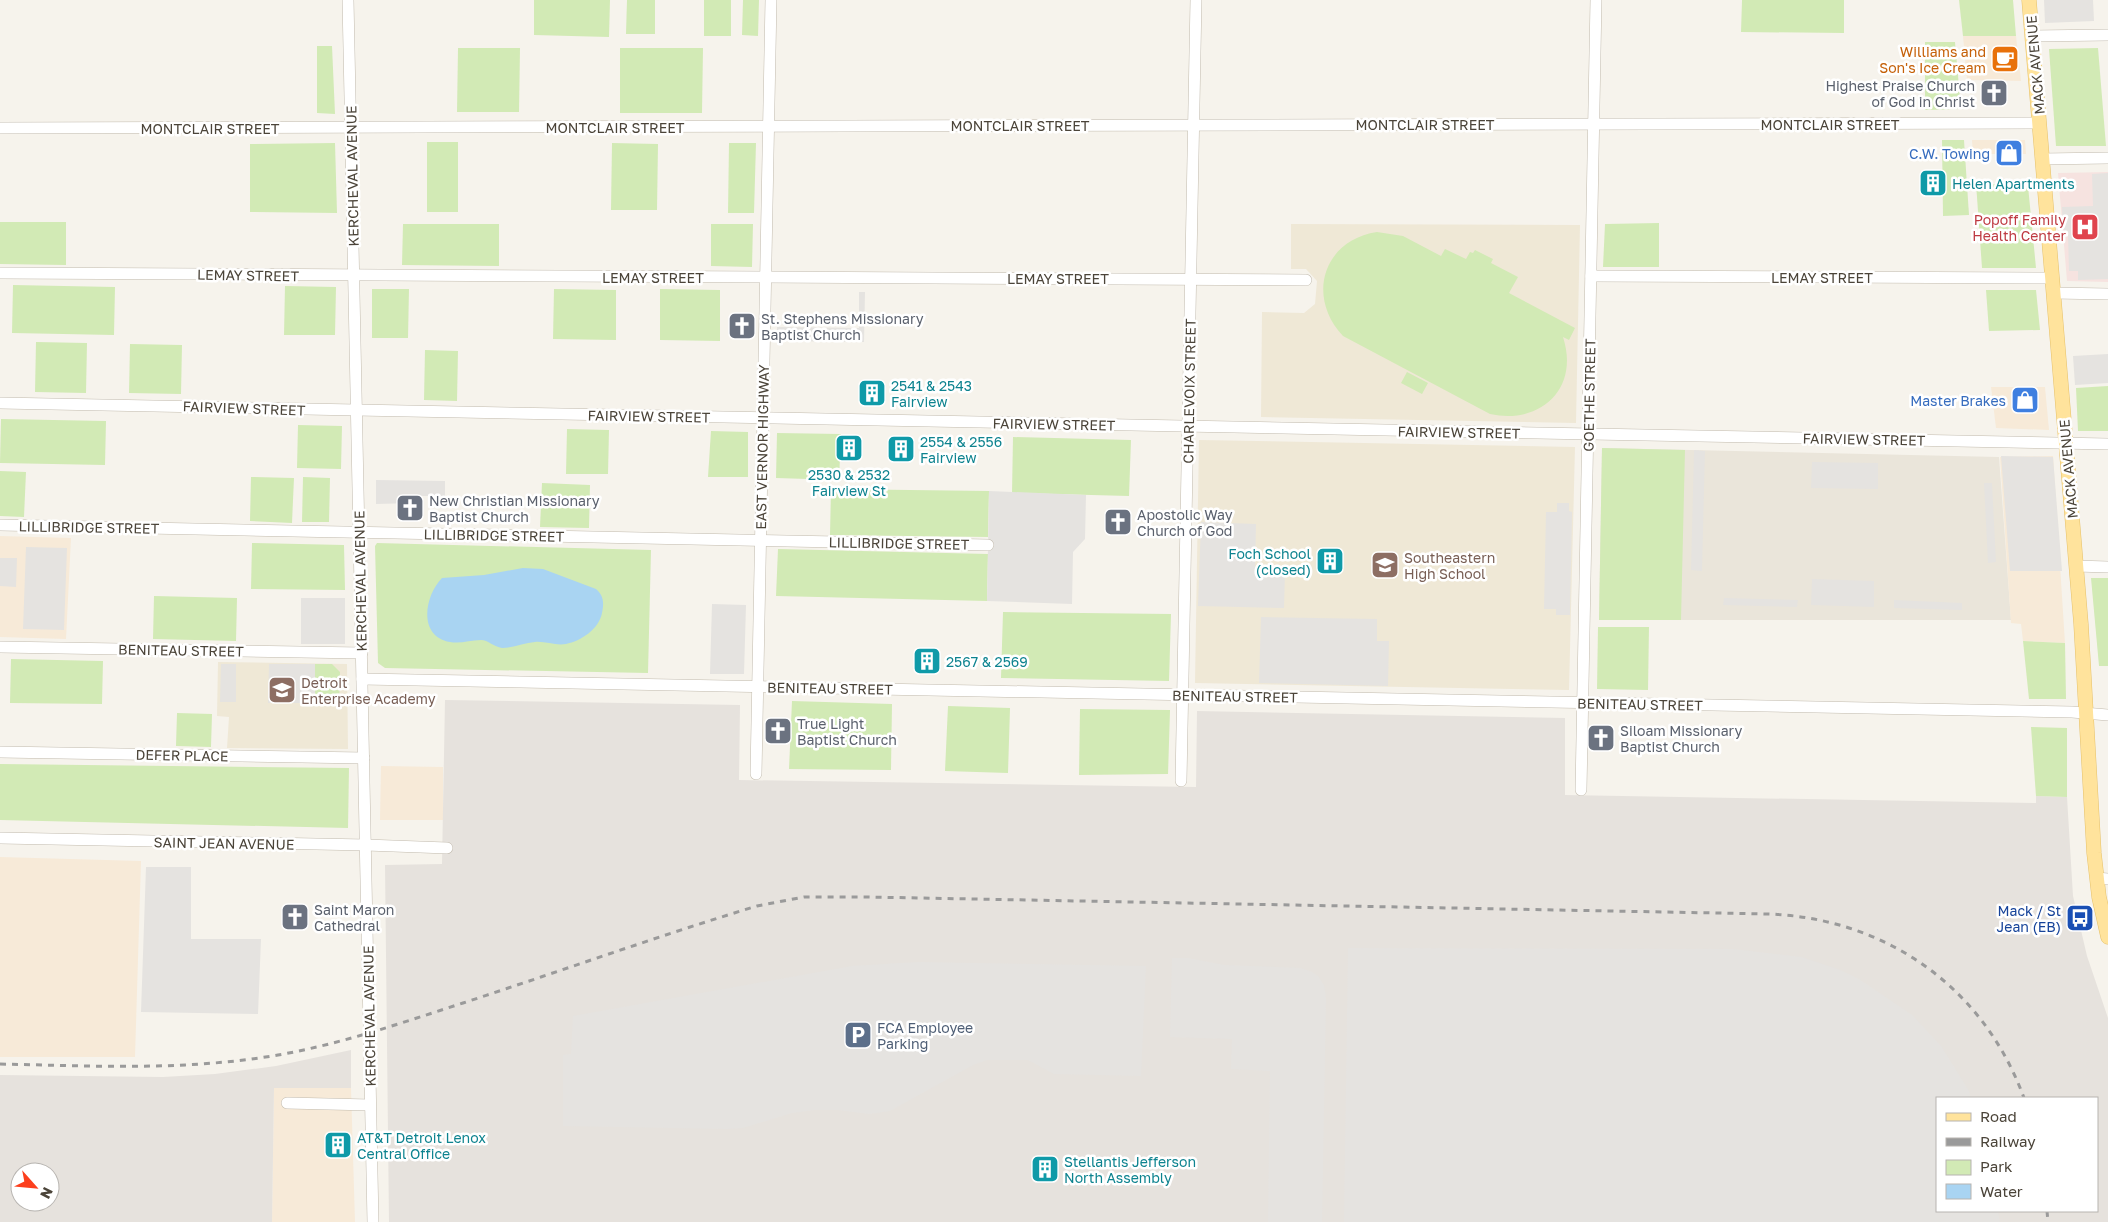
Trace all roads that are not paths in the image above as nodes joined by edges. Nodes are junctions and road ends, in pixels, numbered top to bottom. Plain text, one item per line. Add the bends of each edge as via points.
1 (348, 0) edge
2 (771, 0) edge
3 (1196, 0) edge
4 (1596, 0) edge
5 (2029, 0) edge
6 (2108, 35) edge
7 (2032, 36) junction
8 (2040, 123) junction
9 (1594, 124) junction
10 (1194, 125) junction
11 (768, 126) junction
12 (0, 128) edge
13 (351, 128) junction
14 (2108, 158) edge
15 (2042, 159) junction
16 (0, 273) edge
17 (354, 276) junction
18 (1591, 276) junction
19 (765, 277) junction
20 (1191, 278) junction
21 (2052, 278) junction
22 (1306, 280) dead end
23 (2054, 293) junction
24 (2108, 294) edge
25 (0, 404) edge
26 (356, 410) junction
27 (762, 418) junction
28 (1188, 426) junction
29 (1588, 434) junction
30 (2066, 443) junction
31 (2108, 444) edge
32 (0, 525) edge
33 (359, 534) junction
34 (760, 540) junction
35 (988, 546) dead end
36 (2076, 566) junction
37 (2108, 567) edge
38 (0, 647) edge
39 (362, 653) junction
40 (362, 678) junction
41 (757, 686) junction
42 (1183, 694) junction
43 (1582, 703) junction
44 (2085, 714) junction
45 (2108, 715) edge
46 (0, 752) edge
47 (364, 758) junction
48 (756, 774) dead end
49 (1181, 781) dead end
50 (1581, 790) dead end
51 (0, 838) edge
52 (366, 845) junction
53 (447, 848) dead end
54 (2102, 879) edge
55 (2108, 937) edge
56 (287, 1103) dead end
57 (370, 1105) junction
58 (373, 1222) edge

1 - 13 street, KERCHEVAL AVENUE
2 - 11 street, EAST VERNOR HIGHWAY
3 - 10 street, CHARLEVOIX STREET
4 - 9 street, GOETHE STREET
5 - 7 main road, MACK AVENUE
6 - 7 street
7 - 8 main road, MACK AVENUE
8 - 9 street, MONTCLAIR STREET
8 - 15 main road, MACK AVENUE
9 - 10 street, MONTCLAIR STREET
9 - 18 street, GOETHE STREET
10 - 11 street, MONTCLAIR STREET
10 - 20 street, CHARLEVOIX STREET
11 - 13 street, MONTCLAIR STREET
11 - 19 street, EAST VERNOR HIGHWAY
12 - 13 street, MONTCLAIR STREET
13 - 17 street, KERCHEVAL AVENUE
14 - 15 street
15 - 21 main road, MACK AVENUE
16 - 17 street, LEMAY STREET
17 - 19 street, LEMAY STREET
17 - 26 street, KERCHEVAL AVENUE
18 - 21 street, LEMAY STREET
18 - 29 street, GOETHE STREET
19 - 20 street, LEMAY STREET
19 - 27 street, EAST VERNOR HIGHWAY
20 - 22 street, LEMAY STREET
20 - 28 street, CHARLEVOIX STREET
21 - 23 main road, MACK AVENUE
23 - 24 street
23 - 30 main road, MACK AVENUE
25 - 26 street, FAIRVIEW STREET
26 - 27 street, FAIRVIEW STREET
26 - 33 street, KERCHEVAL AVENUE
27 - 28 street, FAIRVIEW STREET
27 - 34 street, EAST VERNOR HIGHWAY
28 - 29 street, FAIRVIEW STREET
28 - 42 street, CHARLEVOIX STREET
29 - 30 street, FAIRVIEW STREET
29 - 43 street, GOETHE STREET
30 - 31 street, FAIRVIEW STREET
30 - 36 main road, MACK AVENUE
32 - 33 street, LILLIBRIDGE STREET
33 - 34 street, LILLIBRIDGE STREET
33 - 39 street, KERCHEVAL AVENUE
34 - 35 street, LILLIBRIDGE STREET
34 - 41 street, EAST VERNOR HIGHWAY
36 - 37 street
36 - 44 main road, MACK AVENUE
38 - 39 street, BENITEAU STREET
39 - 40 street, KERCHEVAL AVENUE
40 - 41 street, BENITEAU STREET
40 - 47 street, KERCHEVAL AVENUE
41 - 42 street, BENITEAU STREET
41 - 48 street, EAST VERNOR HIGHWAY
42 - 43 street, BENITEAU STREET
42 - 49 street, CHARLEVOIX STREET
43 - 44 street, BENITEAU STREET
43 - 50 street, GOETHE STREET
44 - 45 street, BENITEAU STREET
44 - 54 main road, MACK AVENUE via 2091,815
46 - 47 street, DEFER PLACE
47 - 52 street, KERCHEVAL AVENUE
51 - 52 street, SAINT JEAN AVENUE
52 - 53 street, SAINT JEAN AVENUE
52 - 57 street, KERCHEVAL AVENUE
54 - 55 main road, MACK AVENUE
56 - 57 street
57 - 58 street, KERCHEVAL AVENUE

